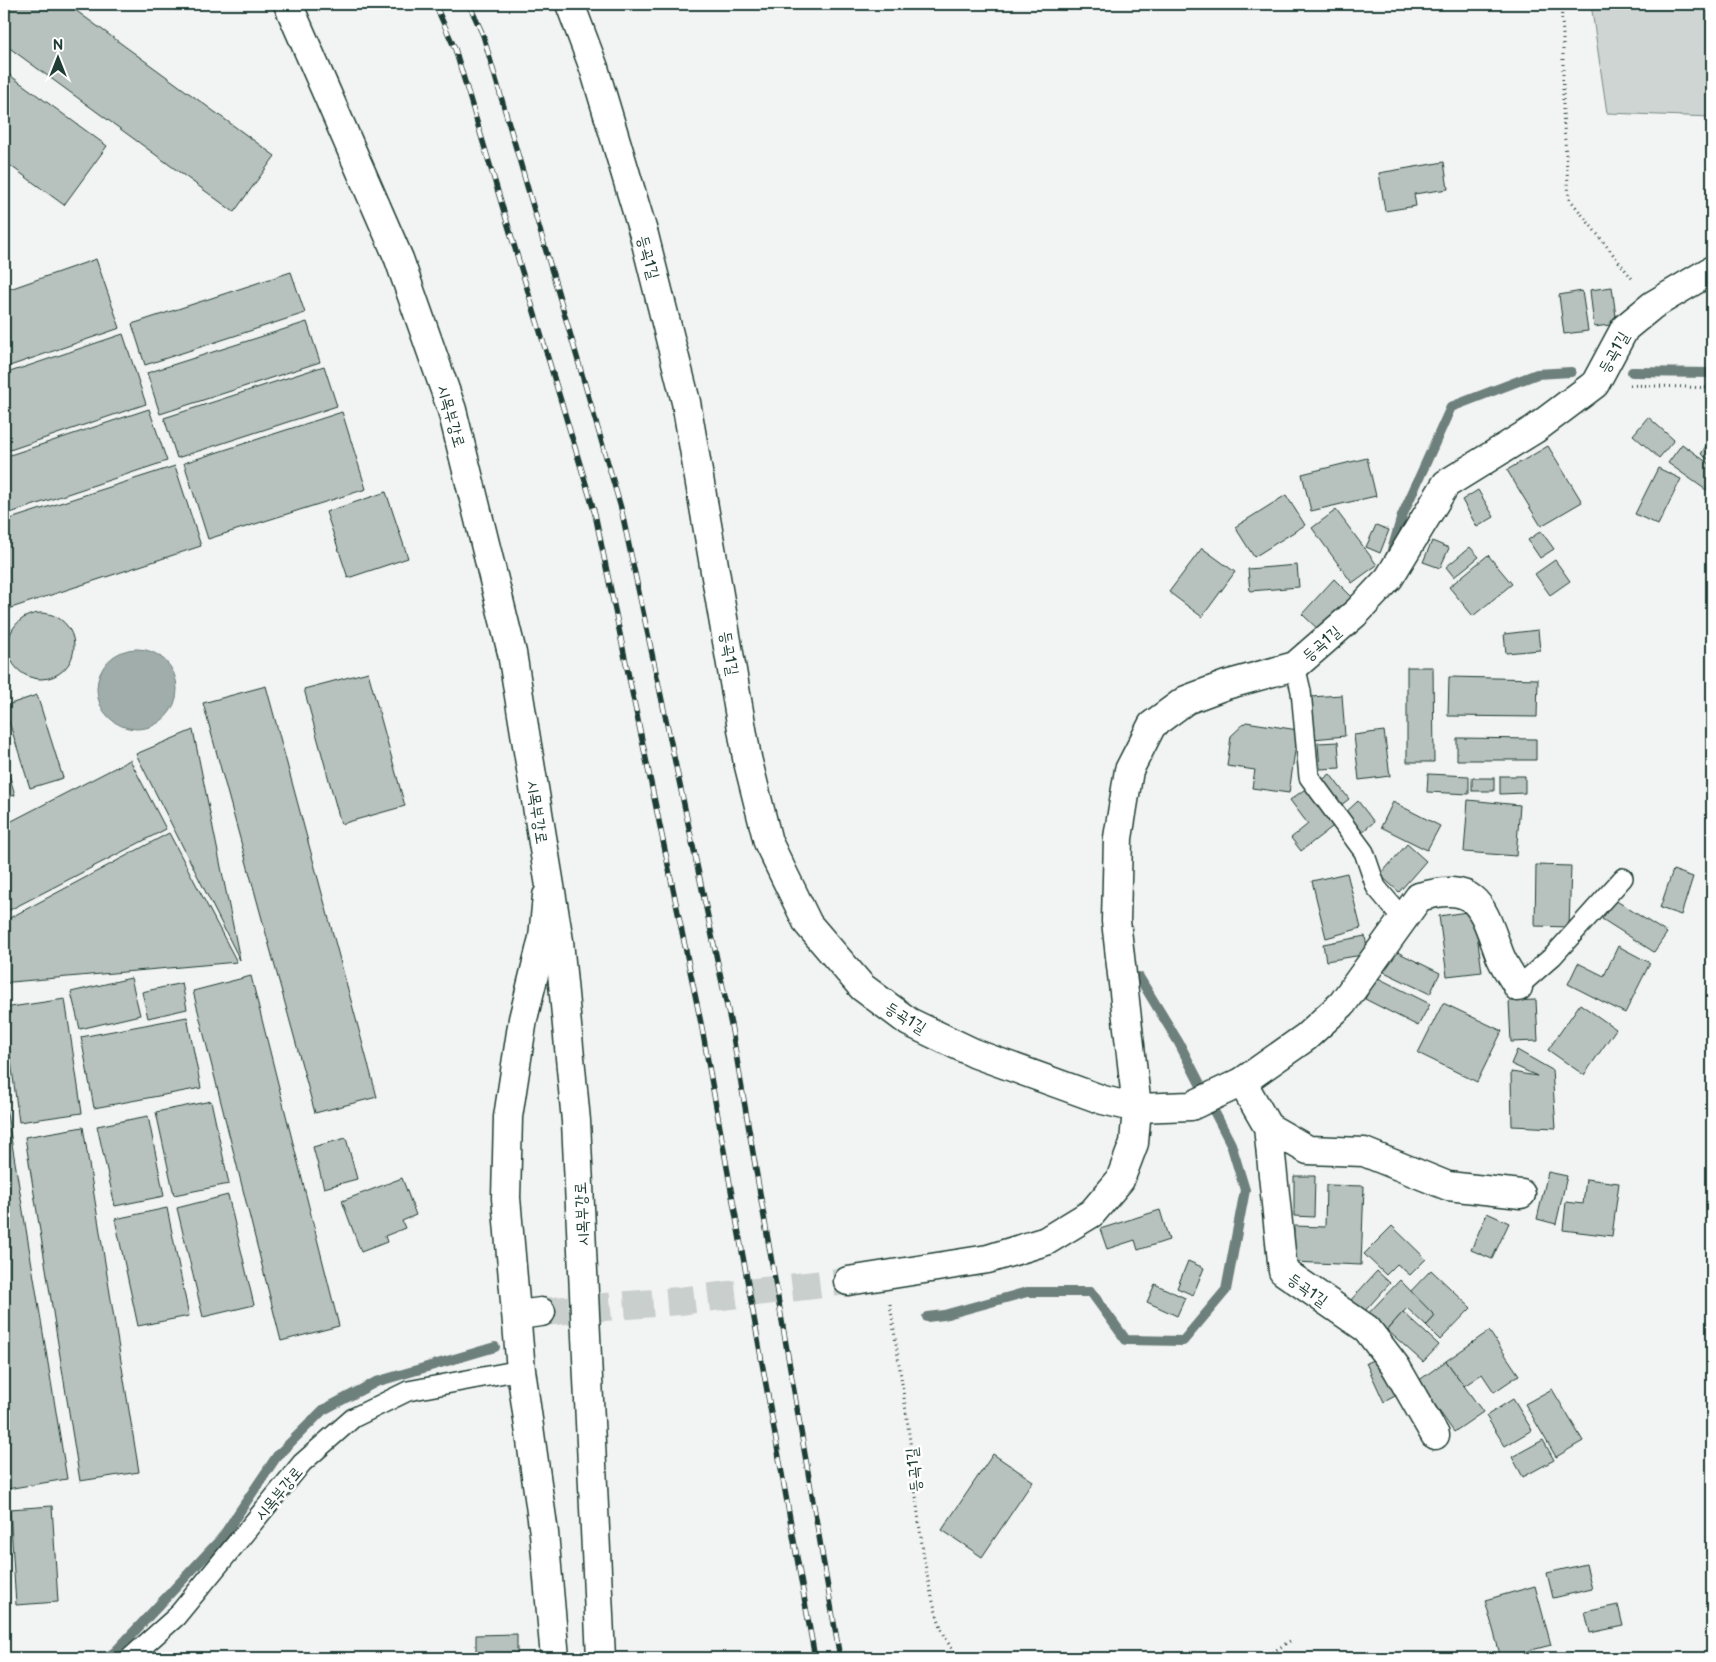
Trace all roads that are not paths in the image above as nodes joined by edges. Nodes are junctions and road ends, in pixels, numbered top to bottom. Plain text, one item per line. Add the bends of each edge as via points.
1 (288, 4) edge
2 (570, 4) edge
3 (1712, 270) edge
4 (1295, 666) junction
5 (548, 878) junction
6 (1623, 878) dead end
7 (1403, 919) junction
8 (1518, 987) joint
9 (1235, 1086) junction
10 (1137, 1108) junction
11 (1268, 1127) junction
12 (1520, 1194) dead end
13 (848, 1281) tunnel mouth
14 (521, 1370) junction
15 (1434, 1435) dead end
16 (130, 1658) edge
17 (555, 1658) edge
18 (601, 1658) edge

1 - 5 street, 시목부강로 via 399,260 452,410 512,653
2 - 10 street, 등곡1길 via 594,68 644,235 686,402 747,758 768,842 808,924 862,987 909,1022 976,1054 1102,1100
3 - 4 street, 등곡1길 via 1653,305 1625,328 1595,384 1535,429 1446,484 1389,578 1357,612
4 - 7 lane via 1301,691 1309,777 1364,852 1376,887
4 - 10 street, 등곡1길 via 1186,700 1152,725 1129,770 1118,838 1116,921
5 - 14 street via 543,938 523,1019 508,1117 506,1198 529,1314
5 - 18 street, 시목부강로 via 559,941 576,1121
6 - 8 lane via 1553,956
7 - 8 street via 1419,897 1439,891 1456,892 1479,904 1489,921 1500,955
7 - 9 street via 1342,1004 1306,1037
9 - 10 street via 1191,1106
9 - 11 street, 등곡1길
10 - 13 street, 등곡1길 via 1134,1143 1120,1180 1092,1213 1046,1241 988,1259
11 - 12 street via 1308,1150 1364,1152 1448,1186
11 - 15 street, 등곡1길 via 1284,1272 1367,1329 1396,1367
14 - 16 lane, 시목부강로 via 408,1391 353,1418 302,1463 176,1617
14 - 17 street via 544,1533

